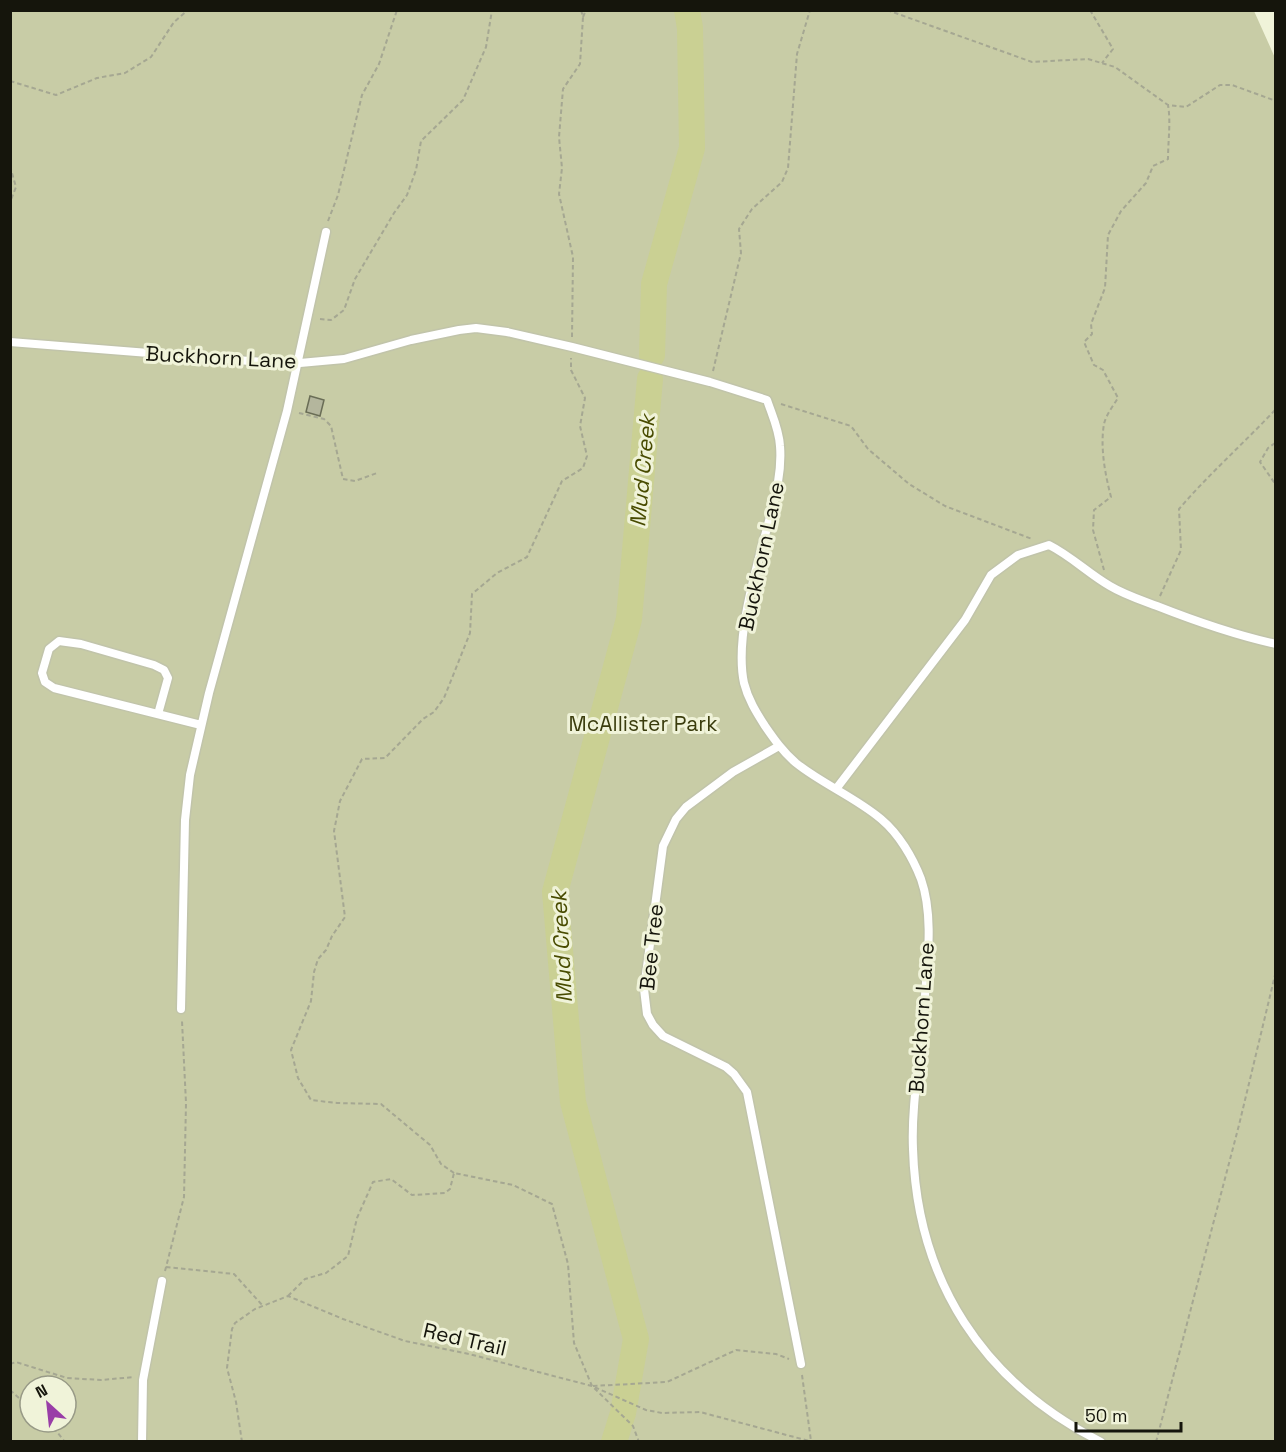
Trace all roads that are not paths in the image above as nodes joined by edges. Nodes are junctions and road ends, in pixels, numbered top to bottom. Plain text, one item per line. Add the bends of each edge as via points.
1 (326, 232) road end
2 (10, 342) edge
3 (297, 363) junction
4 (1275, 644) edge
5 (158, 714) junction
6 (201, 725) junction
7 (779, 746) junction
8 (836, 789) junction
9 (181, 1009) road end
10 (162, 1281) road end
11 (801, 1364) road end
12 (142, 1442) edge
13 (1101, 1442) edge

1 - 3 lane
2 - 3 lane, Buckhorn Lane
3 - 6 lane
3 - 7 lane, Buckhorn Lane via 344,359 411,340 476,328 710,381 767,400 778,429 778,486 745,620 743,670 755,711
4 - 8 lane via 1186,617 1108,585 1049,545 1018,555 991,575 965,620
5 - 5 lane via 54,688 45,682 42,673 50,649 60,641 81,644 164,670 168,678
5 - 6 lane
6 - 9 lane via 184,820
7 - 8 lane, Buckhorn Lane via 801,767
7 - 11 lane, Bee Tree via 733,772 686,807 672,827 663,846 644,989 647,1014 663,1036 726,1067 747,1092
8 - 13 lane, Buckhorn Lane via 875,814 894,832 909,854 925,893 928,942 912,1148 920,1213 943,1287 980,1346 1010,1377 1071,1426
10 - 12 lane via 143,1376

